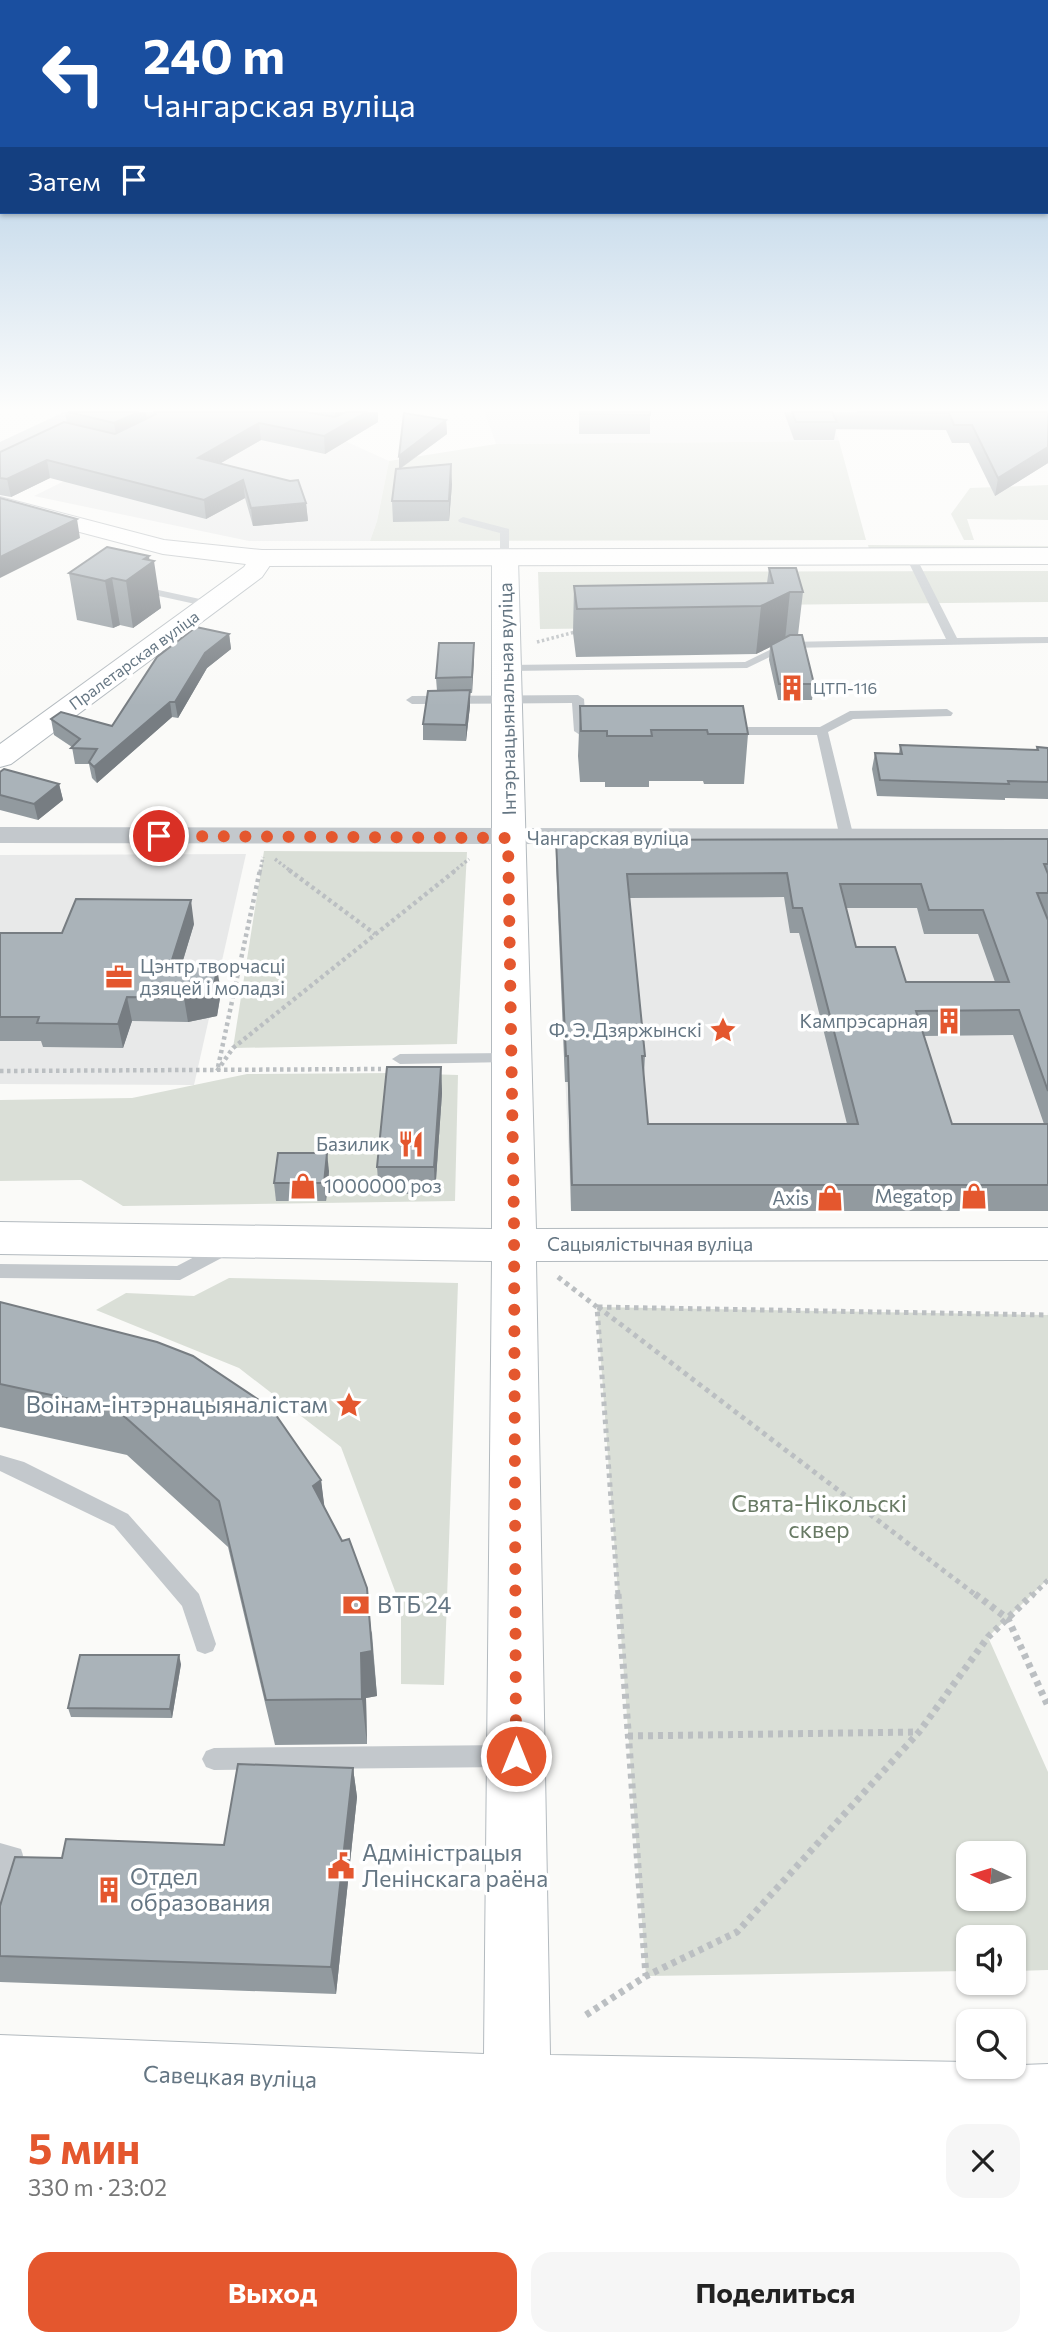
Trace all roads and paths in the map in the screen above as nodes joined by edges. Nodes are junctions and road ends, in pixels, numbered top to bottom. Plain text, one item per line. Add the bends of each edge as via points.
1 (23, 510) edge
2 (463, 520) dead end
3 (1048, 556) edge
4 (911, 557) junction
5 (262, 558) junction
6 (505, 558) junction
7 (123, 585) edge
8 (209, 604) junction
9 (590, 628) edge
10 (1048, 640) edge
11 (953, 642) junction
12 (531, 644) dead end
13 (506, 683) junction
14 (412, 700) dead end
15 (947, 713) dead end
16 (594, 731) edge
17 (715, 731) edge
18 (822, 731) junction
19 (0, 758) edge
20 (0, 835) edge
21 (1048, 837) edge
22 (508, 838) junction
23 (847, 838) junction
24 (473, 856) dead end
25 (375, 934) junction
26 (511, 1058) junction
27 (393, 1064) joint
28 (0, 1071) edge
29 (217, 1071) junction
30 (0, 1238) edge
31 (233, 1243) junction
32 (1048, 1244) edge
33 (535, 1260) junction
34 (0, 1271) edge
35 (597, 1307) junction
36 (1048, 1315) edge
37 (0, 1463) edge
38 (1048, 1580) edge
39 (1008, 1619) junction
40 (205, 1644) dead end
41 (1048, 1706) edge
42 (919, 1732) junction
43 (628, 1736) junction
44 (516, 1756) junction
45 (214, 1759) dead end
46 (0, 1855) edge
47 (0, 1926) edge
48 (646, 1976) junction
49 (586, 2015) dead end
50 (0, 2068) edge
51 (517, 2095) edge
52 (1048, 2097) edge

1 - 5 main road via 163,547
2 - 6 lane via 505,531
3 - 4 main road
4 - 6 main road
4 - 11 lane
5 - 6 main road
5 - 8 main road, Пралетарская вуліца via 253,572
6 - 13 main road, Інтэрнацыянальная вуліца
7 - 8 lane
8 - 19 main road, Пралетарская вуліца
9 - 12 path
10 - 11 lane
11 - 13 lane via 786,645 747,665
13 - 14 lane
13 - 16 lane via 578,699 580,731
13 - 22 main road, Інтэрнацыянальная вуліца
15 - 18 lane via 850,715
17 - 18 lane
18 - 23 lane
20 - 22 street, Чангарская вуліца
21 - 23 street, Чангарская вуліца
22 - 23 street, Чангарская вуліца
22 - 26 main road, Інтэрнацыянальная вуліца
24 - 25 path
25 - 29 path via 233,1048
25 - 29 path via 264,851
26 - 27 lane
26 - 33 main road, Інтэрнацыянальная вуліца
27 - 29 path
28 - 29 path
30 - 31 main road, Сацыялістычная вуліца
31 - 33 main road, Сацыялістычная вуліца
31 - 34 lane via 180,1273
32 - 33 main road, Сацыялістычная вуліца
33 - 35 path
33 - 44 main road, Інтэрнацыянальная вуліца
35 - 36 path
35 - 39 path
35 - 43 path
37 - 40 lane via 121,1520 191,1601
38 - 39 path
39 - 41 path
39 - 42 path via 988,1637
42 - 43 path
42 - 48 path via 737,1932
43 - 48 path
44 - 45 lane
44 - 51 main road, Інтэрнацыянальная вуліца
46 - 47 lane via 12,1858 12,1881
48 - 49 path
50 - 51 main road, Савецкая вуліца
51 - 52 main road, Савецкая вуліца

